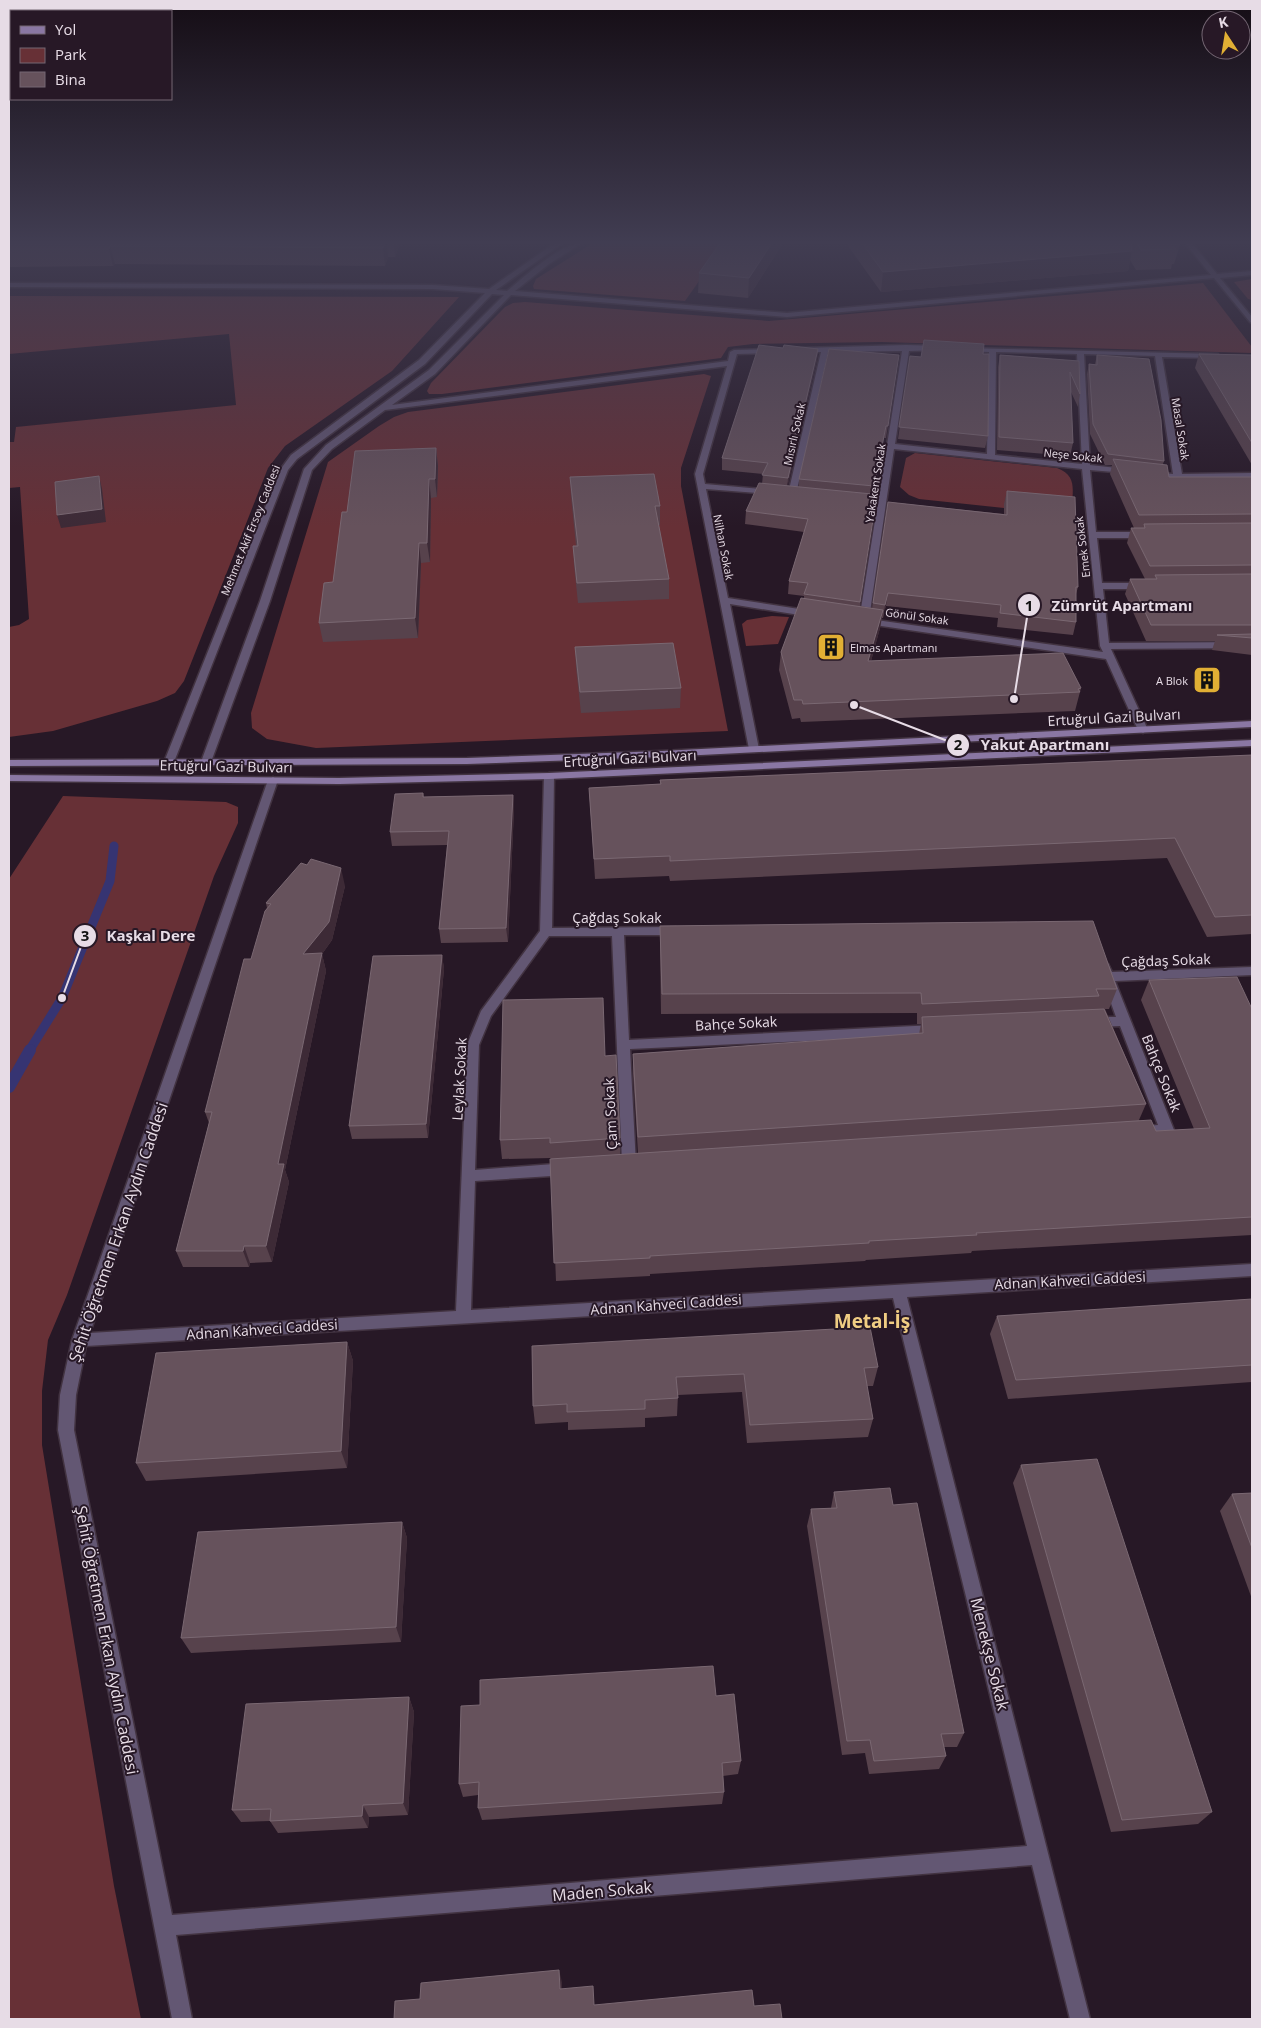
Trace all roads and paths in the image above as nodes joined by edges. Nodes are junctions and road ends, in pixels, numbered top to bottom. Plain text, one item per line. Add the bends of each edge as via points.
1 (446, 338) edge
2 (466, 338) edge
3 (906, 347) junction
4 (945, 348) edge
5 (955, 348) edge
6 (825, 349) junction
7 (993, 349) junction
8 (798, 350) edge
9 (780, 351) edge
10 (1080, 352) junction
11 (1158, 355) junction
12 (1224, 356) edge
13 (730, 363) junction
14 (382, 408) junction
15 (892, 446) junction
16 (991, 457) junction
17 (1085, 467) junction
18 (1131, 472) edge
19 (1141, 473) edge
20 (1252, 475) edge
21 (1178, 477) junction
22 (701, 486) junction
23 (878, 503) junction
24 (892, 505) edge
25 (1158, 534) edge
26 (1092, 535) junction
27 (1098, 586) junction
28 (1156, 586) edge
29 (723, 600) junction
30 (826, 616) edge
31 (859, 621) joint
32 (1252, 645) edge
33 (1107, 651) junction
34 (1252, 724) edge
35 (1143, 730) junction
36 (1252, 743) edge
37 (754, 749) junction
38 (168, 762) junction
39 (206, 762) junction
40 (9, 763) edge
41 (549, 776) junction
42 (9, 778) edge
43 (273, 780) junction
44 (687, 931) edge
45 (546, 932) junction
46 (618, 932) junction
47 (1101, 960) edge
48 (1252, 971) edge
49 (1107, 977) junction
50 (1124, 1021) junction
51 (1084, 1023) edge
52 (947, 1029) edge
53 (623, 1044) junction
54 (1127, 1132) edge
55 (609, 1167) edge
56 (579, 1169) edge
57 (469, 1176) junction
58 (1252, 1270) edge
59 (898, 1290) junction
60 (463, 1317) junction
61 (80, 1340) junction
62 (1040, 1855) junction
63 (164, 1926) junction
64 (182, 2019) edge
65 (1080, 2019) edge

1 - 38 street, Mehmet Akif Ersoy Caddesi via 422,362 311,443 284,470
2 - 14 street via 432,372
3 - 4 street
3 - 6 street
3 - 15 street, Yakakent Sokak
5 - 7 street
6 - 8 street
6 - 22 street, Mısırlı Sokak via 796,494
7 - 10 street
7 - 16 street
9 - 13 street, Nilhan Sokak via 734,352
10 - 11 street
10 - 17 street, Emek Sokak
11 - 12 street
11 - 21 street, Masal Sokak
13 - 14 street
13 - 22 street, Nilhan Sokak via 699,474
14 - 39 street via 329,447 308,469
15 - 16 street, Neşe Sokak
15 - 23 street, Yakakent Sokak
16 - 17 street, Neşe Sokak
17 - 18 street, Neşe Sokak
17 - 26 street, Emek Sokak
19 - 21 street
20 - 21 street
22 - 29 street, Nilhan Sokak
23 - 24 street
23 - 31 street, Yakakent Sokak
25 - 26 street
26 - 27 street, Emek Sokak
27 - 28 street
27 - 33 street, Emek Sokak
29 - 30 street
29 - 37 street, Nilhan Sokak
31 - 33 street, Gönül Sokak
32 - 33 street, Gönül Sokak
33 - 35 street, Emek Sokak
34 - 35 main road, Ertuğrul Gazi Bulvarı
35 - 37 main road, Ertuğrul Gazi Bulvarı
36 - 41 main road, Ertuğrul Gazi Bulvarı
37 - 39 main road, Ertuğrul Gazi Bulvarı via 467,761
38 - 39 main road, Ertuğrul Gazi Bulvarı
38 - 40 main road, Ertuğrul Gazi Bulvarı
41 - 43 main road, Ertuğrul Gazi Bulvarı
41 - 45 street
42 - 43 main road, Ertuğrul Gazi Bulvarı
43 - 61 street, Şehit Öğretmen Erkan Aydın Caddesi
44 - 46 street, Çağdaş Sokak
45 - 46 street, Çağdaş Sokak
45 - 57 street, Leylak Sokak via 485,1014 477,1030 473,1045
46 - 53 street, Çam Sokak
47 - 49 street, Çağdaş Sokak
48 - 49 street, Çağdaş Sokak
49 - 50 street
50 - 51 street
50 - 54 street, Bahçe Sokak via 1167,1130
52 - 53 street, Bahçe Sokak
53 - 55 street, Çam Sokak via 634,1165
56 - 57 street
57 - 60 street, Leylak Sokak
58 - 59 street, Adnan Kahveci Caddesi
59 - 60 street, Adnan Kahveci Caddesi
59 - 62 street, Menekşe Sokak
60 - 61 street, Adnan Kahveci Caddesi
61 - 63 street, Şehit Öğretmen Erkan Aydın Caddesi via 68,1394 66,1430
62 - 63 street, Maden Sokak
62 - 65 street, Menekşe Sokak
63 - 64 street, Şehit Öğretmen Erkan Aydın Caddesi

